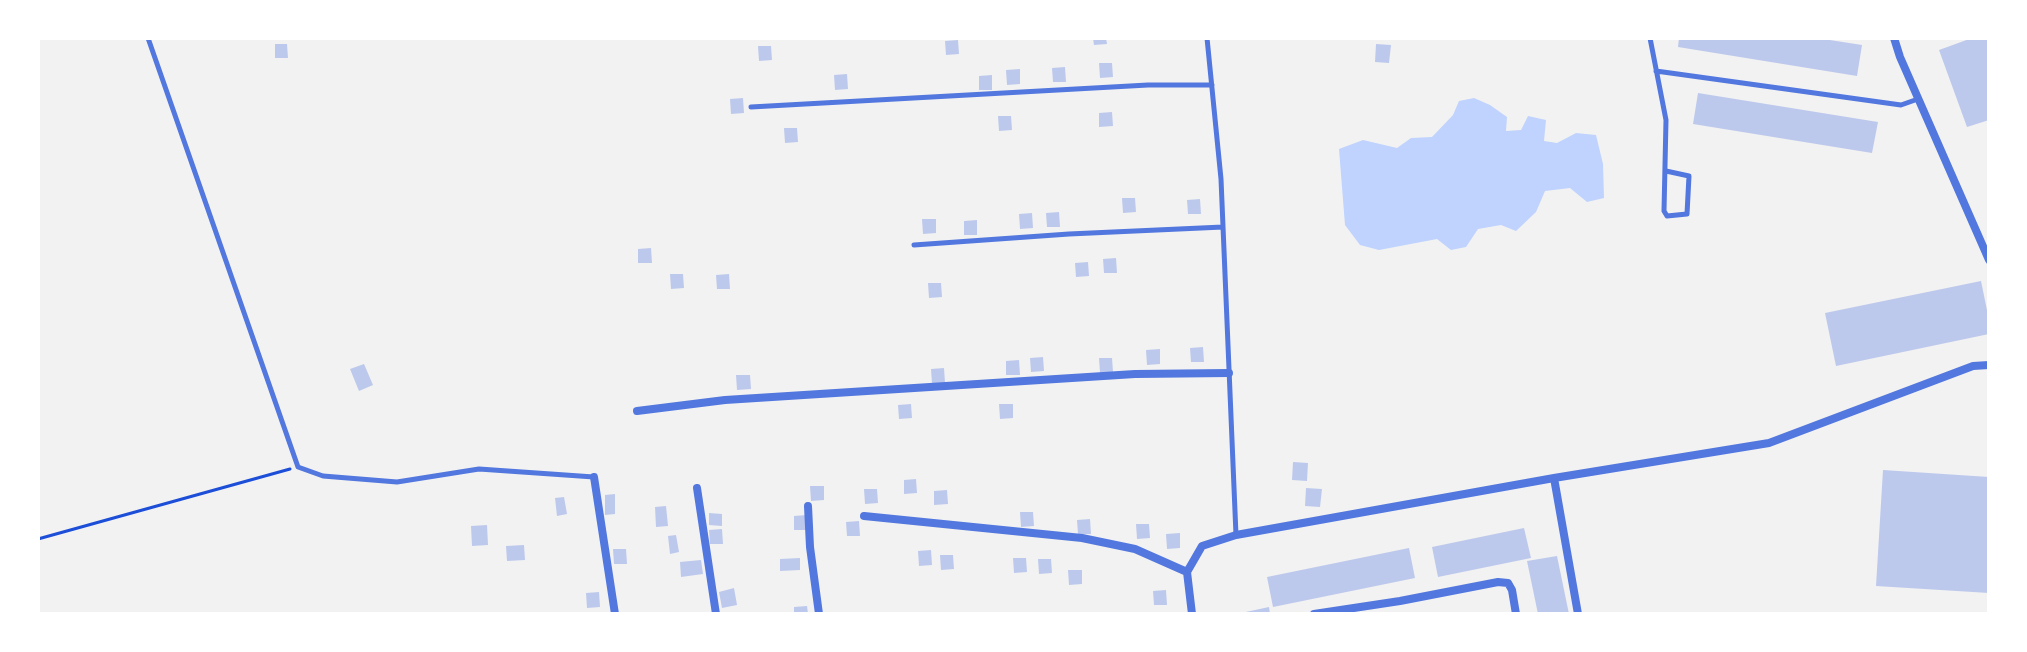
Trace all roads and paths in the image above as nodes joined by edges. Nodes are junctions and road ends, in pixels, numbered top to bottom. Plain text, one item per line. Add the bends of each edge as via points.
1 (148, 38) edge
2 (1207, 38) edge
3 (1650, 38) edge
4 (1894, 38) edge
5 (1656, 71) junction
6 (1212, 85) junction
7 (1918, 99) junction
8 (751, 107) dead end
9 (1666, 171) junction
10 (1223, 227) junction
11 (914, 245) dead end
12 (1989, 260) edge
13 (1989, 365) edge
14 (1229, 373) junction
15 (637, 411) dead end
16 (298, 467) junction
17 (594, 477) joint
18 (1554, 478) junction
19 (697, 488) dead end
20 (808, 506) dead end
21 (864, 516) dead end
22 (1236, 535) junction
23 (38, 539) edge
24 (1187, 572) junction
25 (1400, 601) junction
26 (615, 614) edge
27 (716, 614) edge
28 (819, 614) edge
29 (1192, 614) edge
30 (1314, 614) edge
31 (1402, 614) edge
32 (1516, 614) edge
33 (1578, 614) edge

1 - 16 lane
2 - 6 lane
3 - 5 lane
4 - 7 street
5 - 7 lane via 1901,105
5 - 9 lane via 1666,120
6 - 8 lane
6 - 10 lane
7 - 12 street
9 - 9 lane via 1689,176 1687,214 1665,214
10 - 11 lane
10 - 14 lane
13 - 18 street via 1973,366 1769,443
14 - 15 street via 787,396
14 - 22 lane
16 - 17 lane via 323,476 397,482 479,469
16 - 23 path
17 - 26 street
18 - 22 street
18 - 33 street
19 - 27 street
20 - 28 street
21 - 24 street via 1082,538 1135,549
22 - 24 street via 1202,546
24 - 29 street
25 - 30 street
25 - 31 street
25 - 32 street via 1508,583

